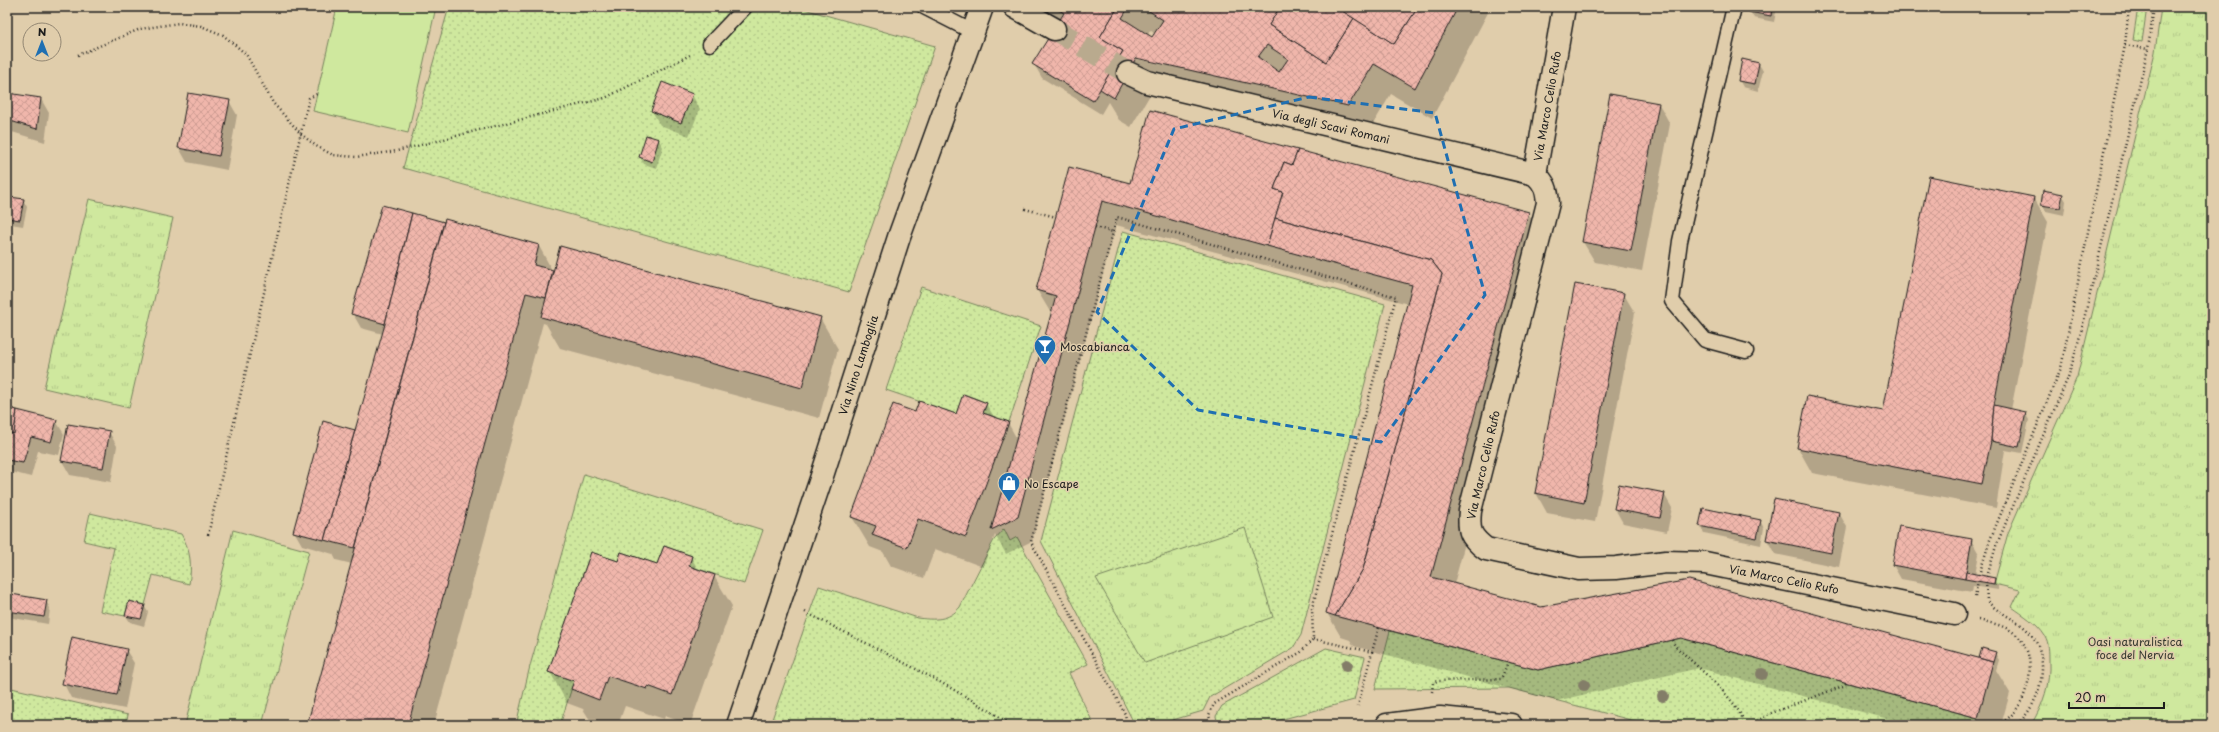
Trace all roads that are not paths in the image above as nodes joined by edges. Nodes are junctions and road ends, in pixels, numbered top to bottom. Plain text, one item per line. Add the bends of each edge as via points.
1 (744, 7) edge
2 (924, 7) edge
3 (982, 7) edge
4 (1015, 7) edge
5 (1564, 7) edge
6 (1734, 7) edge
7 (1054, 29) tunnel mouth
8 (973, 32) junction
9 (710, 44) road end
10 (1128, 73) tunnel mouth
11 (1535, 174) junction
12 (1746, 351) dead end
13 (1954, 614) road end
14 (738, 725) edge
15 (1387, 725) edge
16 (1511, 725) edge

1 - 9 lane
2 - 8 lane
3 - 8 street, Via Nino Lamboglia
4 - 7 street
5 - 11 street, Via Marco Celio Rufo
6 - 12 lane via 1680,241 1672,300 1705,340
8 - 14 street, Via Nino Lamboglia via 899,237
10 - 11 street, Via degli Scavi Romani via 1162,86
11 - 13 street, Via Marco Celio Rufo via 1548,192 1548,202 1470,511 1468,527 1475,541 1486,549 1579,569 1666,562 1705,563
15 - 16 street via 1440,718

